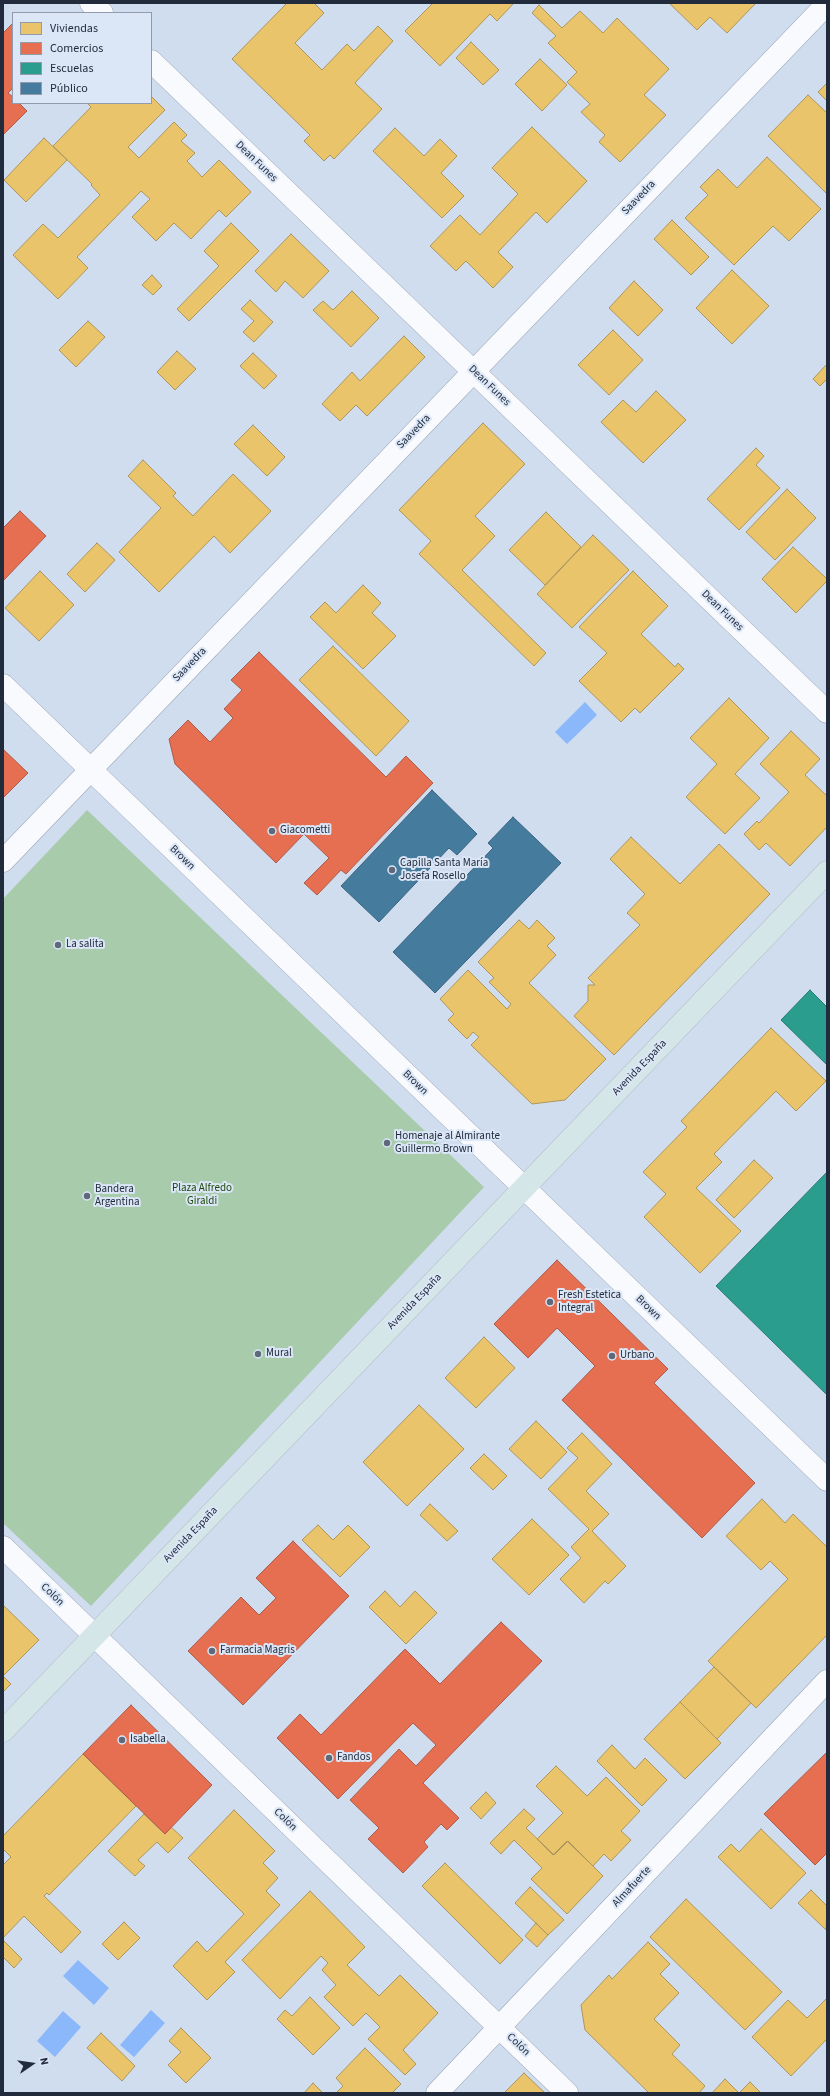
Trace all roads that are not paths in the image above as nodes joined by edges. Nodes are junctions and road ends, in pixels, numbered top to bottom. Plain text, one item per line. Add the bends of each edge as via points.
1 (91, 3) edge
2 (827, 4) edge
3 (101, 12) edge
4 (152, 62) edge
5 (473, 371) junction
6 (3, 685) edge
7 (827, 712) edge
8 (90, 769) junction
9 (3, 861) edge
10 (827, 872) edge
11 (524, 1188) junction
12 (827, 1480) edge
13 (3, 1547) edge
14 (94, 1636) junction
15 (827, 1681) edge
16 (3, 1731) edge
17 (500, 2027) junction
18 (437, 2093) edge
19 (567, 2093) edge

1 - 3 street
2 - 5 street, Saavedra
4 - 5 street, Dean Funes
5 - 7 street, Dean Funes
5 - 8 street, Saavedra
6 - 8 street, Brown
8 - 9 street, Saavedra
8 - 11 street, Brown
10 - 11 main road, Avenida España
11 - 12 street, Brown
11 - 14 main road, Avenida España
13 - 14 street, Colón
14 - 16 main road, Avenida España
14 - 17 street, Colón
15 - 17 street, Almafuerte
17 - 18 street, Almafuerte
17 - 19 street, Colón

